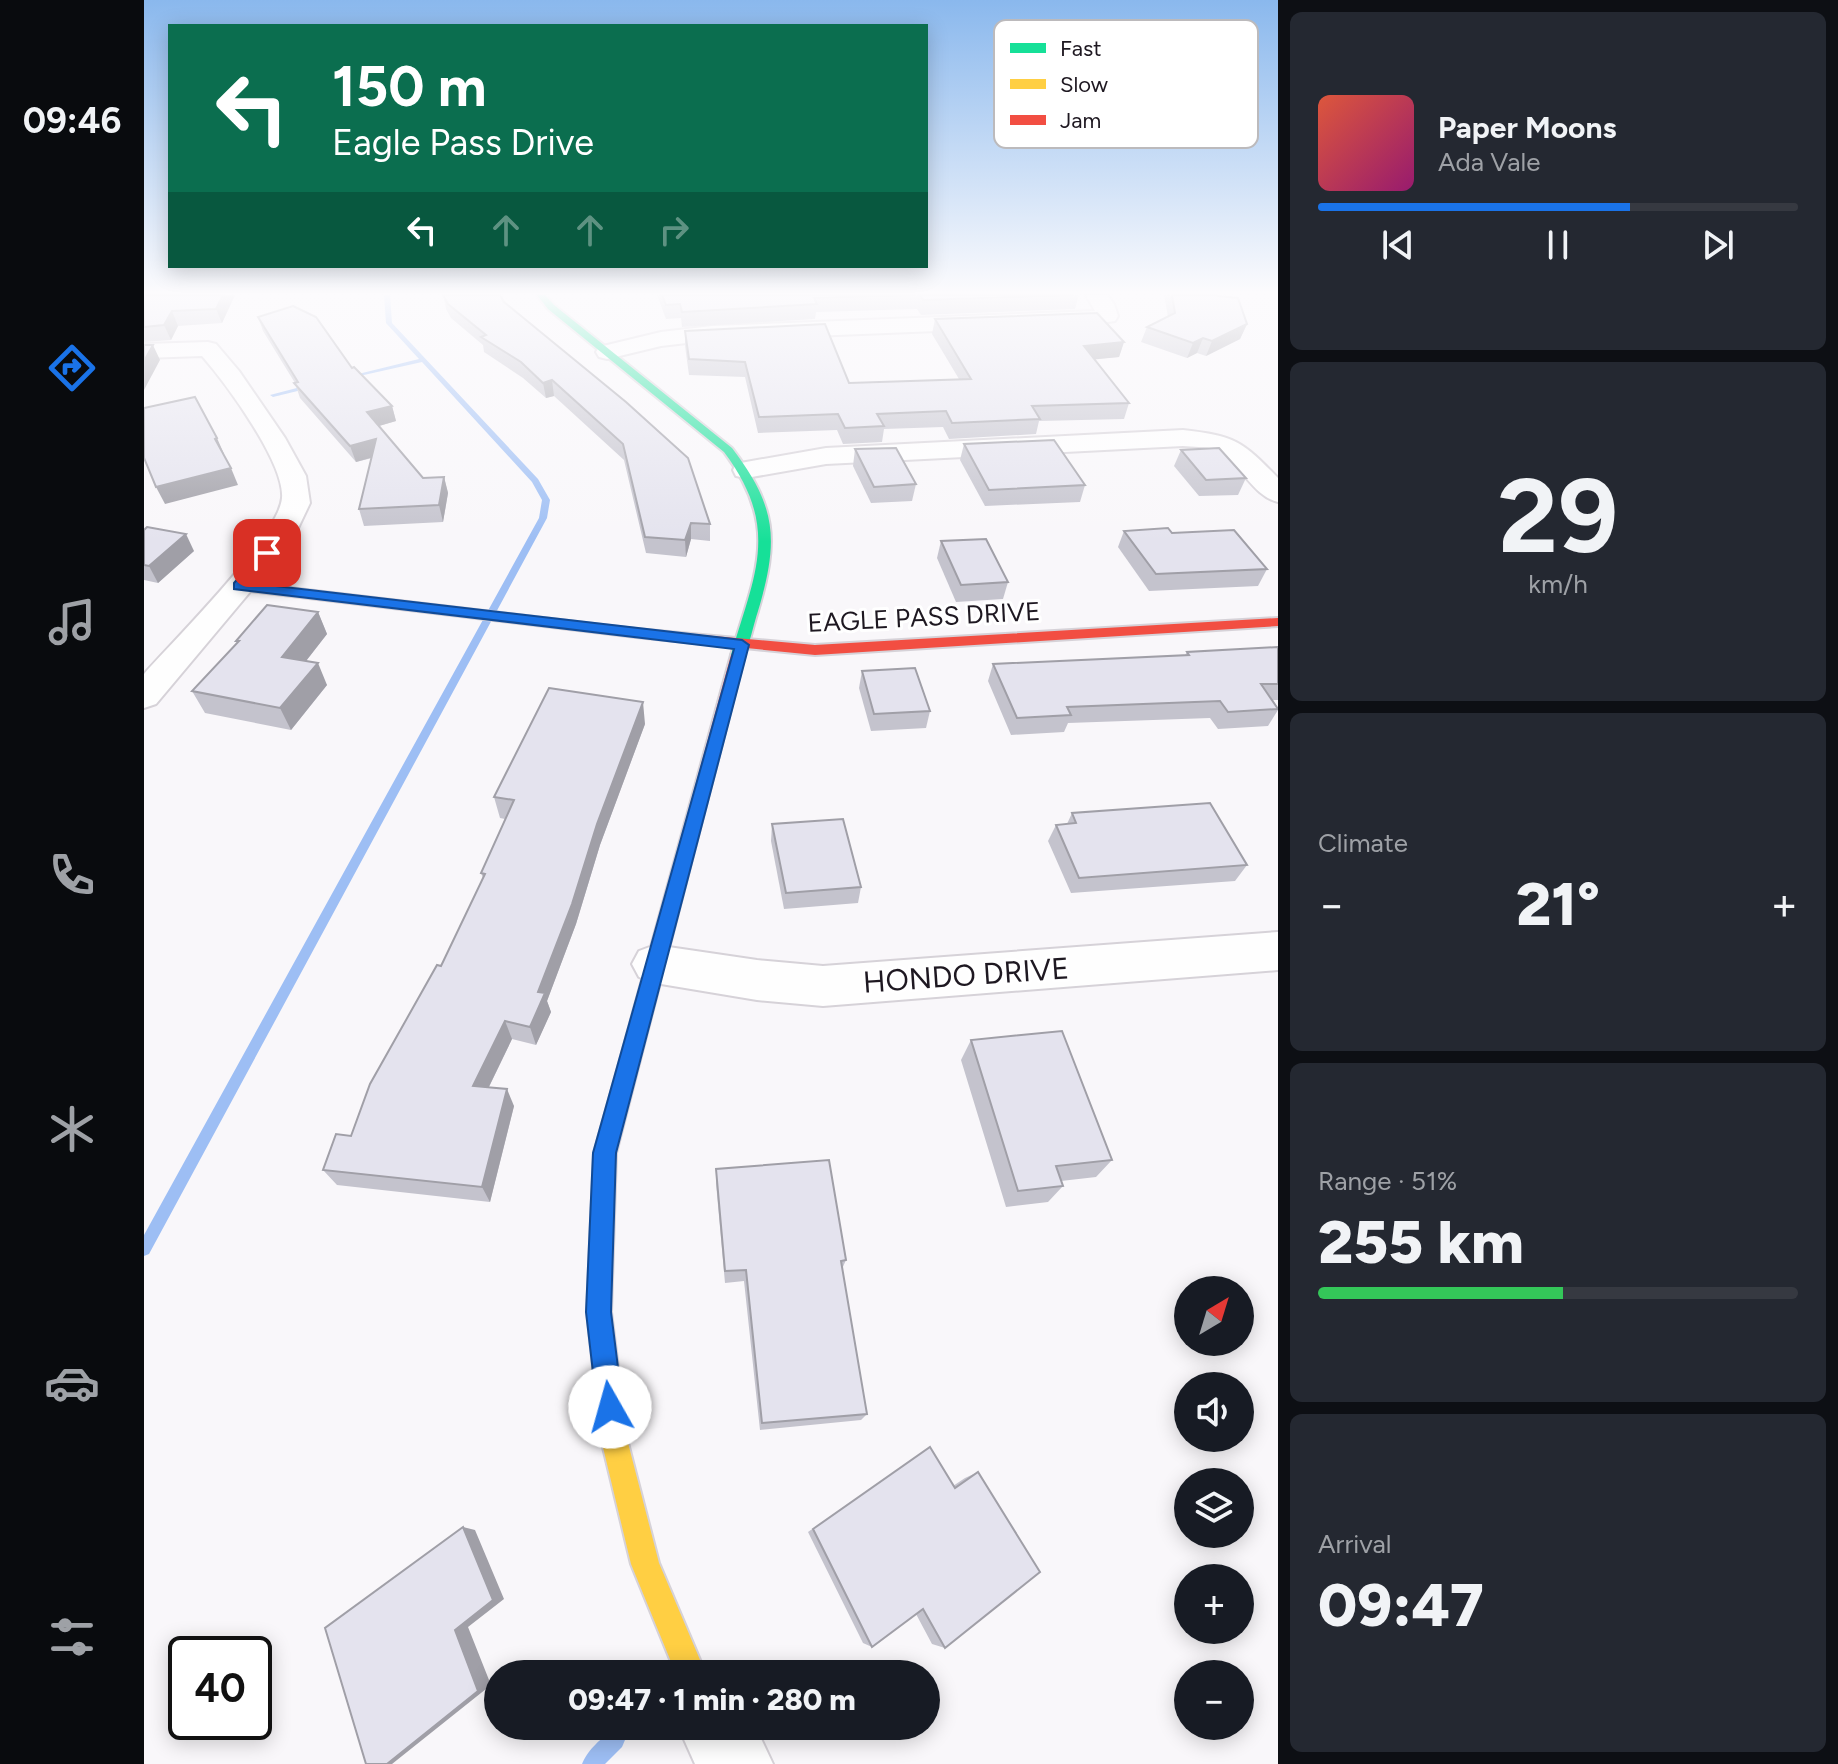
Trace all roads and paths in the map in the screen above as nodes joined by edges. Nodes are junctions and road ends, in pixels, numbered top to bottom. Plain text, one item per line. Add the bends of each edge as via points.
1 (233, 377) edge
2 (638, 377) edge
3 (746, 470) junction
4 (1278, 494) edge
5 (239, 586) junction
6 (1278, 622) edge
7 (742, 645) junction
8 (144, 696) edge
9 (1278, 951) edge
10 (655, 964) junction
11 (685, 1660) edge
12 (722, 1740) edge
13 (736, 1764) edge

1 - 5 street via 286,463 296,489 291,519 281,537
2 - 3 street
3 - 4 street via 826,456 1183,438 1221,442
3 - 7 street via 761,504 767,548
5 - 7 street, EAGLE PASS DRIVE
5 - 8 street
6 - 7 street, EAGLE PASS DRIVE via 850,650
7 - 10 street
9 - 10 street, HONDO DRIVE via 823,986
10 - 11 street via 605,1153 599,1312 614,1439 645,1564
12 - 13 street

